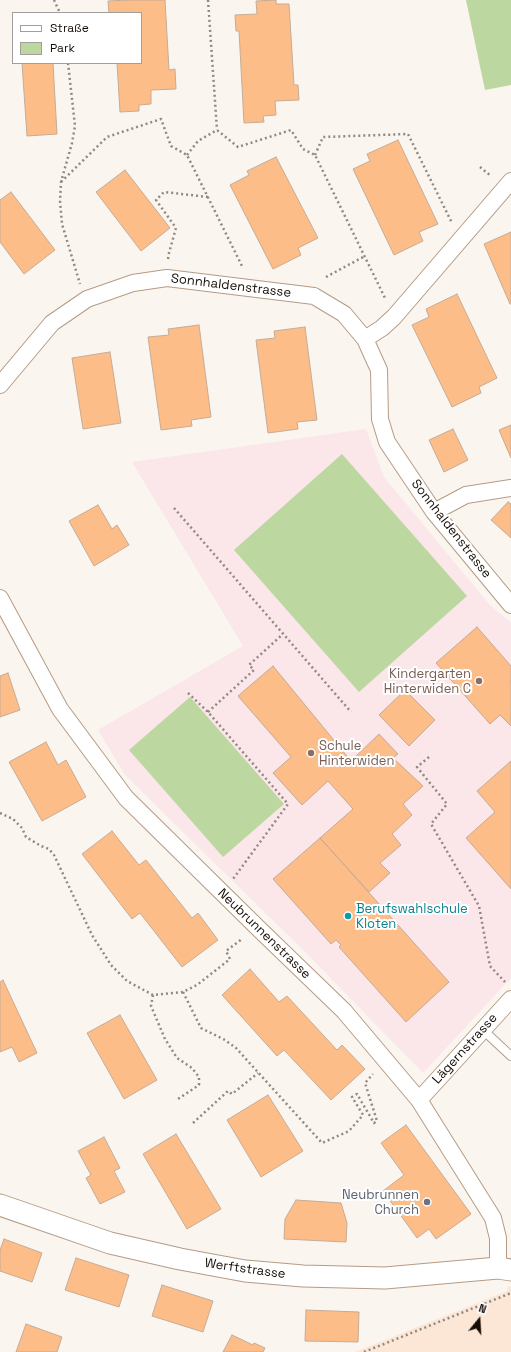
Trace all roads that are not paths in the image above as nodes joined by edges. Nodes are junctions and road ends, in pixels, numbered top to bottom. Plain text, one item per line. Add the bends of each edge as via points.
1 (511, 181) edge
2 (365, 339) junction
3 (0, 385) edge
4 (511, 488) edge
5 (434, 512) junction
6 (0, 598) edge
7 (511, 605) edge
8 (511, 999) edge
9 (483, 1030) junction
10 (511, 1056) edge
11 (419, 1100) junction
12 (0, 1205) edge
13 (505, 1269) edge

1 - 2 street via 394,317
2 - 3 street, Sonnhaldenstrasse via 344,314 314,296 168,278 133,283 87,299 52,323
2 - 5 street, Sonnhaldenstrasse via 379,370 380,419 387,442
4 - 5 street via 466,495
5 - 7 street, Sonnhaldenstrasse
6 - 11 street, Neubrunnenstrasse via 60,709 126,798 344,1011
8 - 9 street, Lägernstrasse
9 - 10 lane
9 - 11 street, Lägernstrasse
11 - 13 street, Neubrunnenstrasse via 493,1218
12 - 13 street, Werftstrasse via 110,1243 245,1271 303,1276 385,1278

